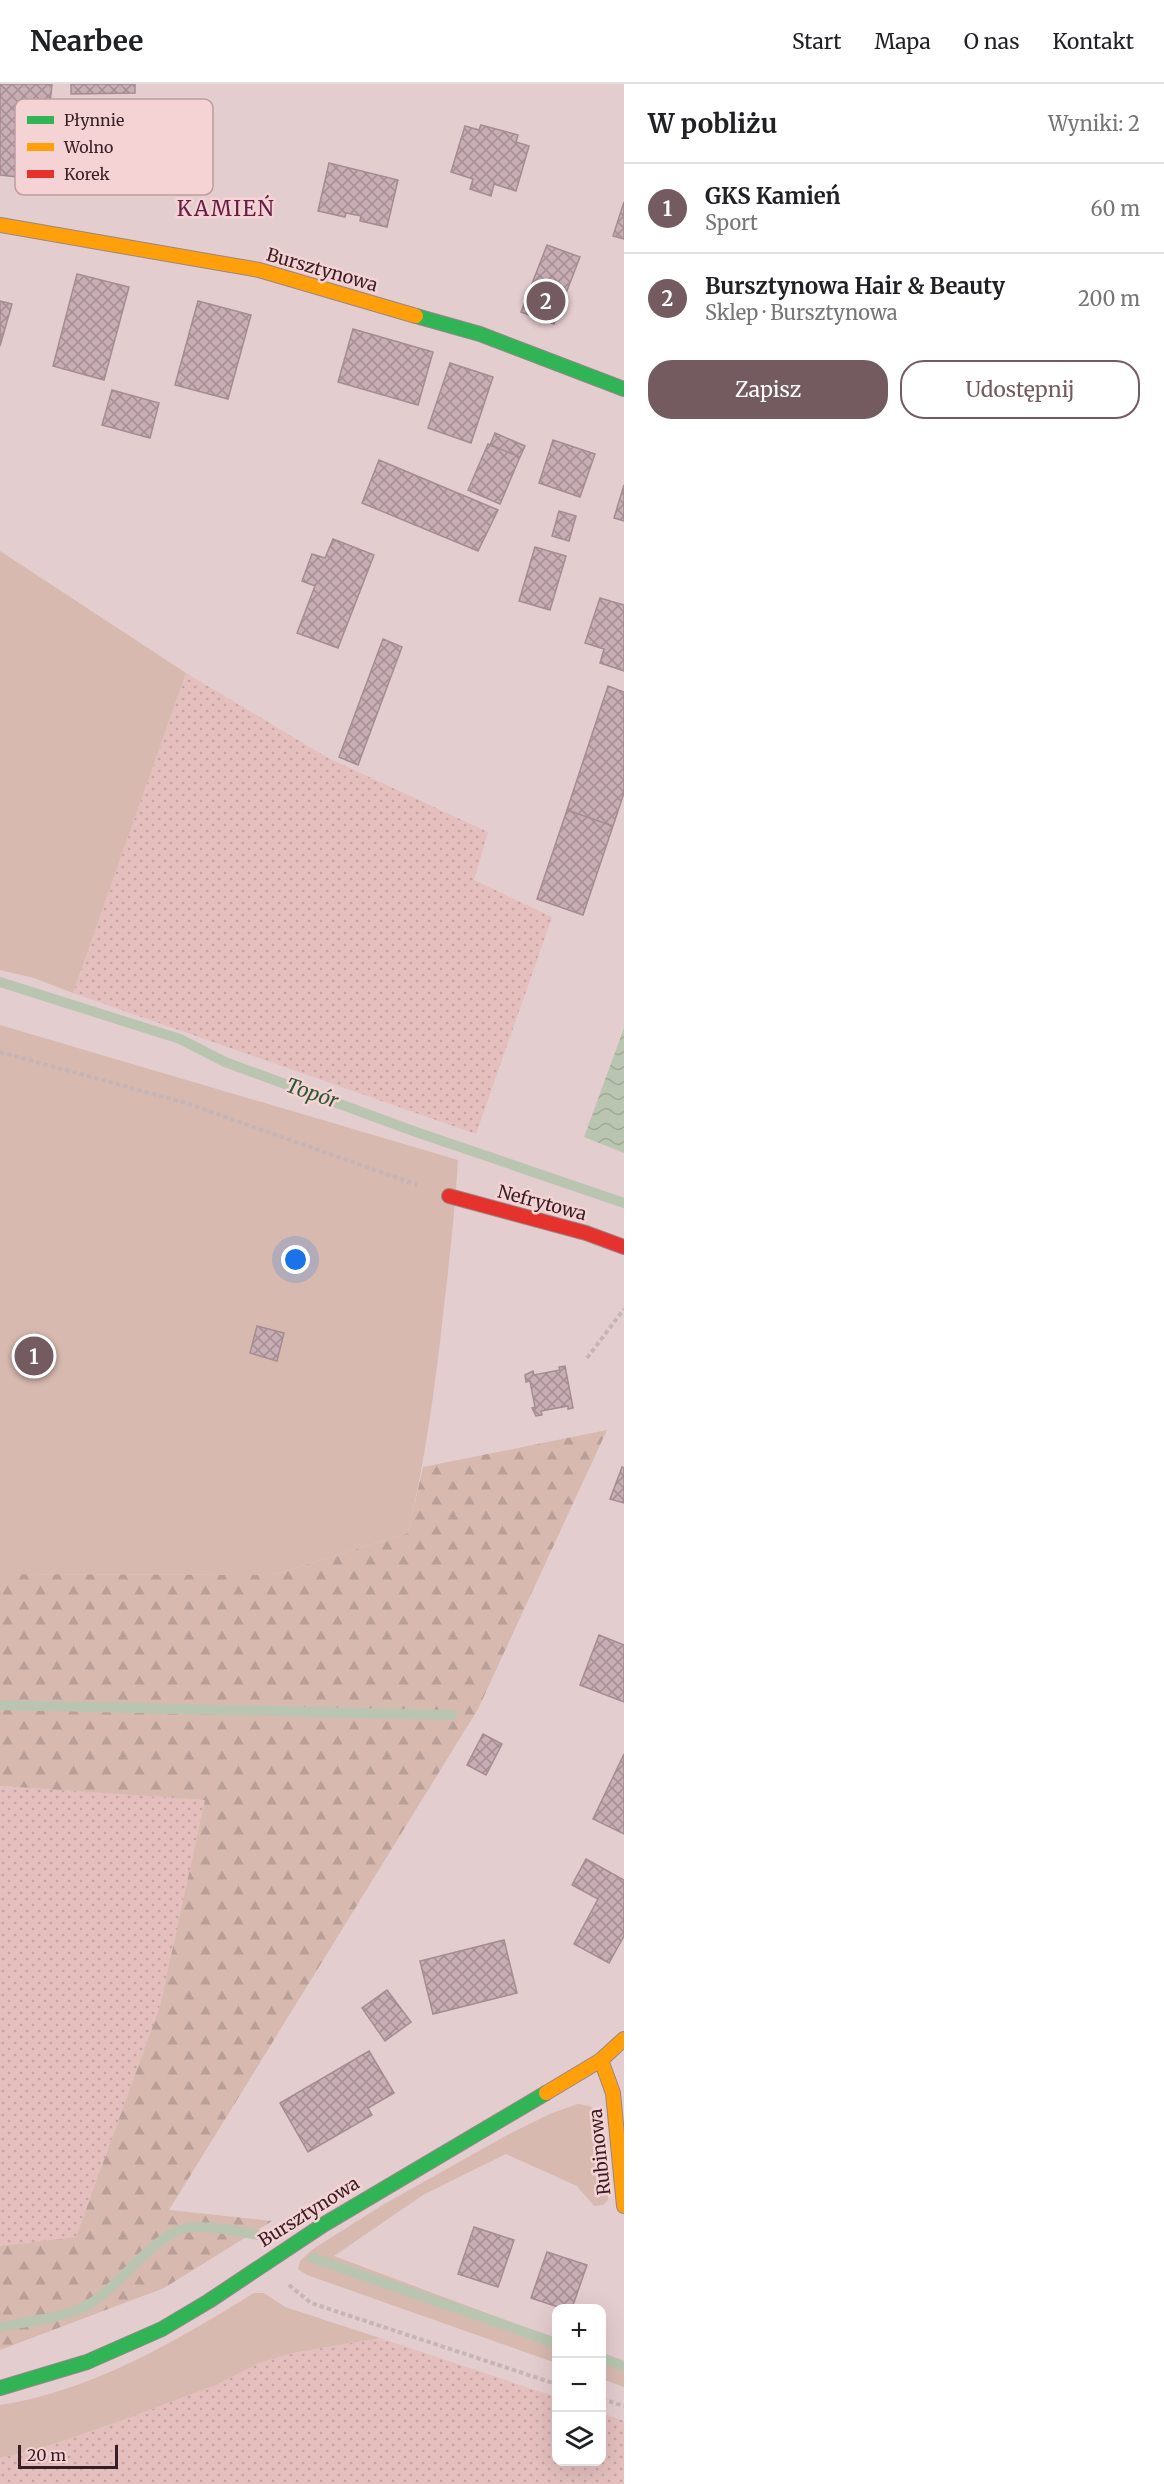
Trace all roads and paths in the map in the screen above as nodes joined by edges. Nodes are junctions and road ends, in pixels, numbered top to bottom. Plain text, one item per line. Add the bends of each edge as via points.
1 (0, 225) edge
2 (624, 389) edge
3 (0, 1052) edge
4 (449, 1196) joint
5 (624, 1247) edge
6 (624, 1309) edge
7 (587, 1358) dead end
8 (624, 2039) edge
9 (601, 2060) junction
10 (624, 2206) edge
11 (267, 2260) junction
12 (552, 2383) edge
13 (0, 2388) edge
14 (606, 2400) edge
15 (624, 2406) edge

1 - 2 street, Bursztynowa via 259,270 480,334
3 - 4 path via 186,1103
4 - 5 street, Nefrytowa
6 - 7 path
8 - 9 street, Bursztynowa
9 - 10 street, Rubinowa via 613,2094
9 - 11 street, Bursztynowa
11 - 12 path via 282,2280 311,2304
11 - 13 street, Bursztynowa via 139,2341 88,2363
14 - 15 path

